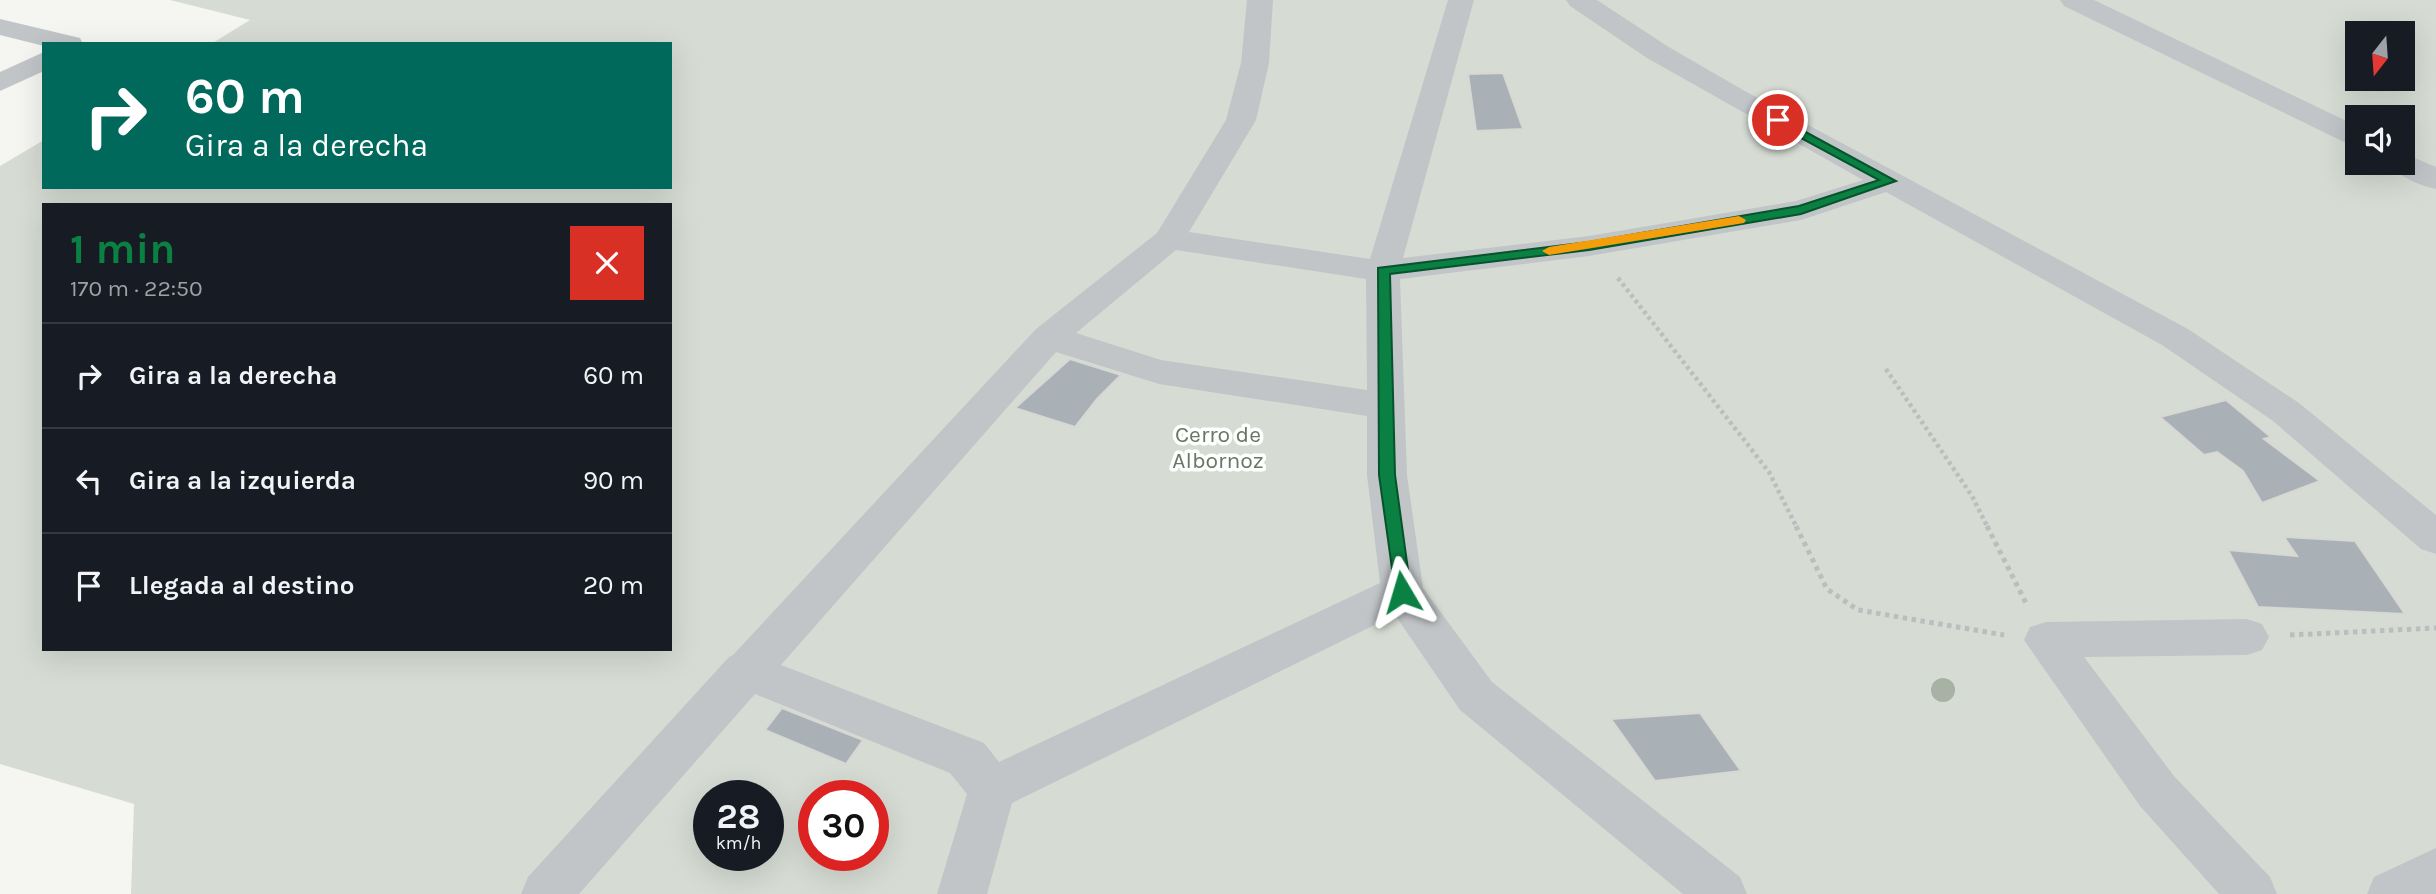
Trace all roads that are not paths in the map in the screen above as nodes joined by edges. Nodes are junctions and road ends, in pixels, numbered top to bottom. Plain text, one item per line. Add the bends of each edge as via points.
1 (1260, 0) edge
2 (1461, 0) edge
3 (1579, 0) edge
4 (2073, 0) edge
5 (0, 27) edge
6 (62, 42) edge
7 (42, 61) edge
8 (0, 83) edge
9 (2345, 131) edge
10 (2415, 169) edge
11 (2436, 180) edge
12 (1889, 181) junction
13 (1169, 239) junction
14 (1383, 271) junction
15 (1049, 337) junction
16 (1385, 405) junction
17 (2436, 538) edge
18 (1402, 592) junction
19 (2247, 637) road end
20 (745, 670) junction
21 (992, 789) junction
22 (2436, 872) edge
23 (1701, 890) edge
24 (546, 894) edge
25 (962, 894) edge
26 (2252, 894) edge
27 (2392, 894) edge

1 - 13 street via 1255,63 1241,120
2 - 14 street
3 - 12 street via 1657,52
4 - 9 street
5 - 6 street
7 - 8 street
10 - 11 street
12 - 14 street via 1801,210 1589,246
12 - 17 street via 2175,337 2286,412
13 - 14 street
13 - 15 street
14 - 16 street
15 - 16 street via 1159,372
15 - 20 street
16 - 18 street via 1387,475
18 - 21 street
18 - 23 street via 1476,696
19 - 26 street via 2046,640 2157,790
20 - 21 street via 967,758
20 - 24 street
21 - 25 street
22 - 27 street

